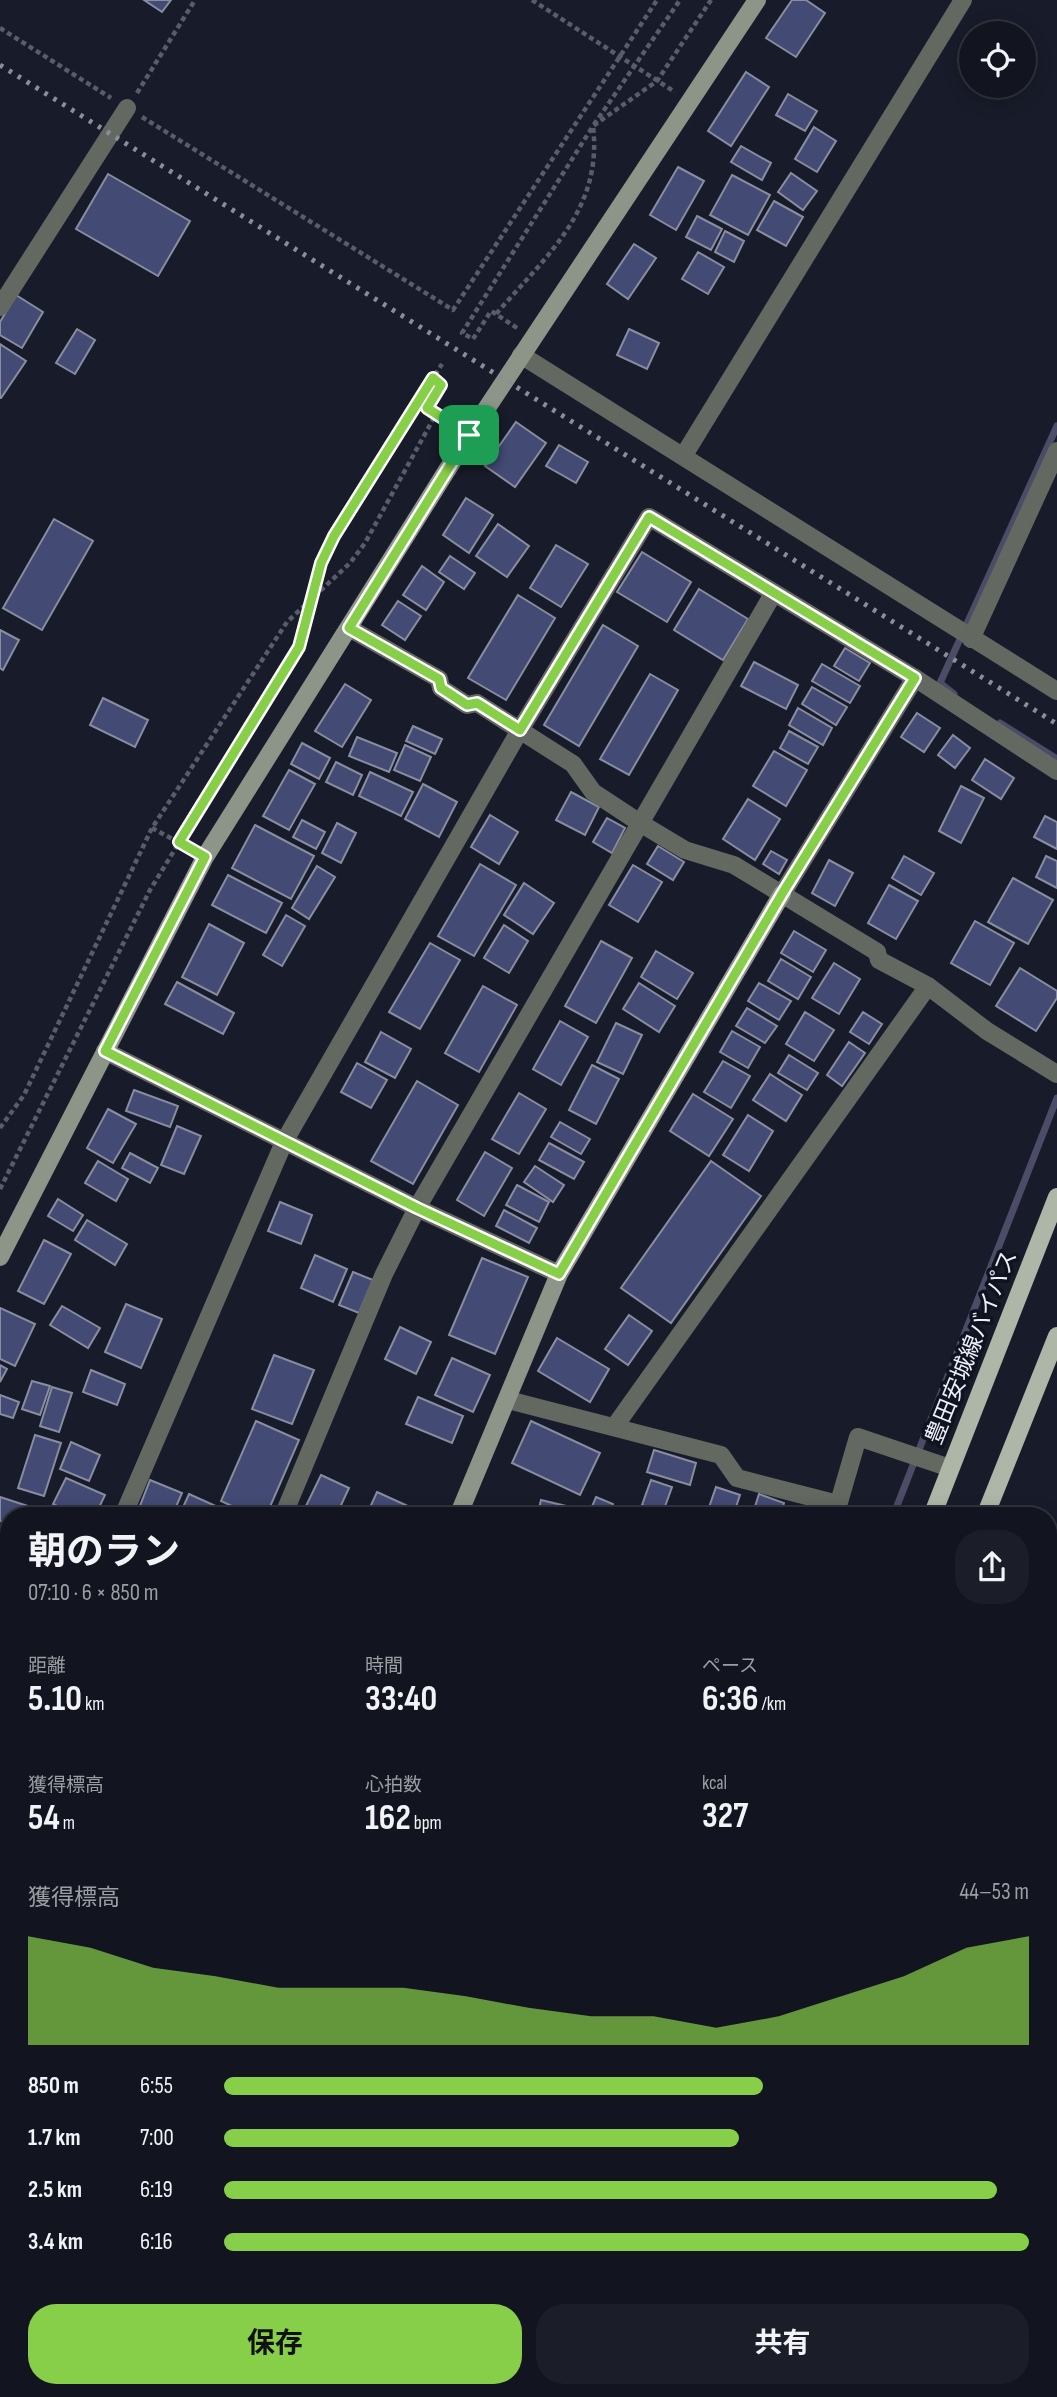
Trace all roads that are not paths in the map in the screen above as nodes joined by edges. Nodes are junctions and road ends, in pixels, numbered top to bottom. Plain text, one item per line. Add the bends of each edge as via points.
1 (757, 0) edge
2 (963, 0) edge
3 (127, 108) road end
4 (0, 307) edge
5 (521, 355) junction
6 (1057, 450) edge
7 (684, 455) junction
8 (773, 594) junction
9 (349, 628) junction
10 (971, 639) junction
11 (915, 678) junction
12 (1057, 691) edge
13 (520, 730) junction
14 (1057, 771) edge
15 (640, 823) junction
16 (782, 894) junction
17 (928, 986) junction
18 (105, 1051) junction
19 (1057, 1074) edge
20 (284, 1142) junction
21 (1057, 1197) edge
22 (417, 1208) junction
23 (0, 1257) edge
24 (559, 1274) junction
25 (1057, 1336) edge
26 (508, 1400) junction
27 (615, 1426) junction
28 (950, 1468) junction
29 (127, 1507) edge
30 (287, 1507) edge
31 (462, 1507) edge
32 (828, 1507) edge
33 (838, 1507) edge
34 (935, 1507) edge
35 (989, 1507) edge

1 - 5 street
2 - 7 street
3 - 4 street
5 - 7 street
5 - 9 street
6 - 10 street
7 - 10 street
8 - 11 street
8 - 13 street via 649,517
8 - 15 street
9 - 13 street via 439,679 441,688 467,705 477,703
9 - 18 street via 205,857
10 - 12 street
11 - 14 street
11 - 16 street
13 - 15 street via 573,764 593,792
13 - 20 street
15 - 16 street via 685,850 734,865
15 - 22 street
16 - 17 street via 877,952 879,960
16 - 24 street
17 - 19 street via 987,1031
17 - 27 street
18 - 20 street
18 - 23 street
20 - 22 street
20 - 29 street
21 - 28 main road, 豊田安城線バイパス
22 - 24 street
22 - 30 street via 384,1274
24 - 26 street
25 - 35 main road
26 - 27 street
26 - 31 street
27 - 32 street via 721,1455 737,1478
28 - 33 street via 858,1437
28 - 34 main road, 豊田安城線バイパス

